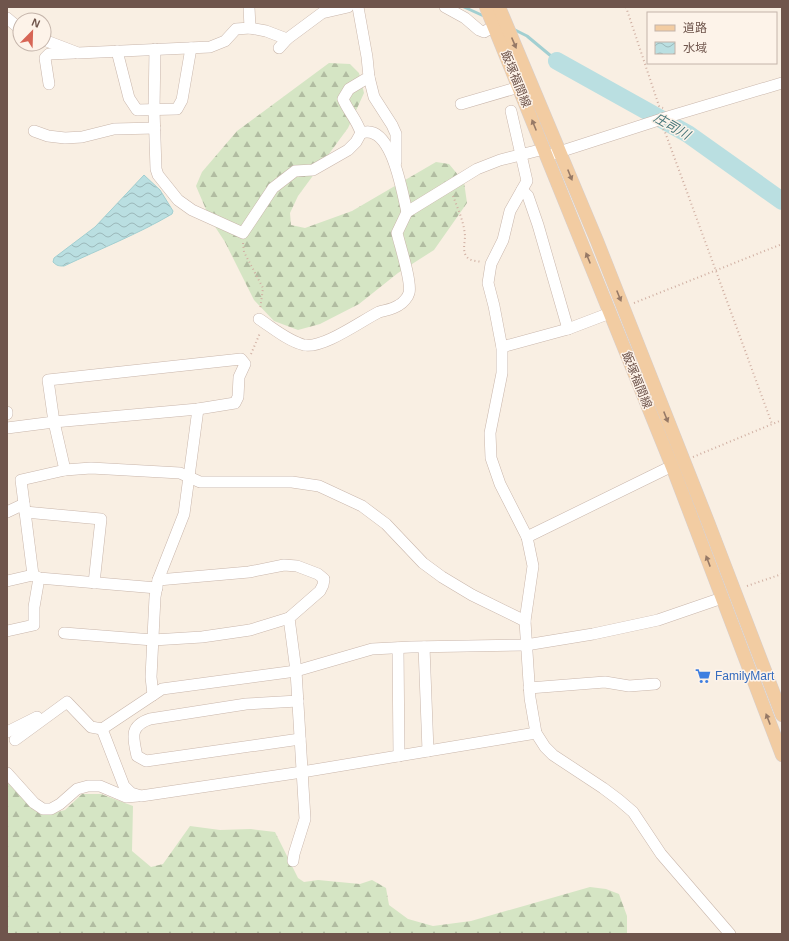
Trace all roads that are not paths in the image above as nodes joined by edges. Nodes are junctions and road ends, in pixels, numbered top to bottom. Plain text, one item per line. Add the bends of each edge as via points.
1 (249, 7) edge
2 (348, 7) edge
3 (358, 7) edge
4 (445, 7) edge
5 (486, 7) edge
6 (499, 7) edge
7 (494, 26) junction
8 (250, 28) junction
9 (287, 39) junction
10 (52, 43) edge
11 (190, 48) junction
12 (279, 48) dead end
13 (155, 49) junction
14 (117, 51) junction
15 (78, 53) junction
16 (369, 77) junction
17 (782, 83) edge
18 (49, 84) dead end
19 (519, 87) junction
20 (461, 104) dead end
21 (154, 110) junction
22 (511, 111) dead end
23 (155, 128) junction
24 (34, 131) dead end
25 (361, 133) junction
26 (546, 152) junction
27 (560, 152) junction
28 (522, 154) junction
29 (396, 165) junction
30 (522, 190) junction
31 (407, 212) junction
32 (610, 313) junction
33 (262, 321) road end
34 (568, 329) junction
35 (502, 347) junction
36 (198, 409) junction
37 (54, 422) junction
38 (7, 428) edge
39 (678, 464) junction
40 (65, 470) junction
41 (190, 478) junction
42 (24, 508) junction
43 (7, 512) edge
44 (527, 537) junction
45 (36, 577) junction
46 (7, 581) edge
47 (94, 583) junction
48 (158, 584) junction
49 (722, 598) junction
50 (289, 618) junction
51 (525, 621) junction
52 (7, 631) edge
53 (64, 633) dead end
54 (153, 640) junction
55 (526, 645) junction
56 (424, 647) junction
57 (398, 648) junction
58 (296, 671) junction
59 (655, 684) dead end
60 (529, 688) junction
61 (153, 695) junction
62 (298, 701) junction
63 (782, 715) edge
64 (102, 729) junction
65 (536, 733) junction
66 (11, 736) edge
67 (300, 739) junction
68 (428, 751) junction
69 (782, 755) edge
70 (399, 756) junction
71 (302, 772) junction
72 (7, 773) edge
73 (142, 796) junction
74 (293, 861) dead end
75 (730, 934) edge

1 - 8 street
2 - 9 street via 322,13
3 - 16 street
4 - 7 street via 484,32
5 - 7 main road, 飯塚福間線
6 -> 27 main road, 飯塚福間線
7 - 19 main road, 飯塚福間線
8 - 9 street
8 - 11 street via 236,29 225,41 210,47
9 - 12 street
10 - 15 street
11 - 13 street
11 - 21 street via 182,100 177,109
13 - 14 street
13 - 21 street
14 - 15 street
14 - 21 street via 130,98 137,110
15 - 18 street via 49,54 44,58
16 - 25 street via 349,89 343,99 358,123
16 - 29 street via 374,97 396,134
17 - 27 street via 672,115
19 - 20 street
26 -> 19 main road, 飯塚福間線
21 - 23 street
22 - 28 street
23 - 24 street via 114,129 82,137 65,138
23 - 25 street via 156,169 178,200 192,210 243,233 273,188 295,171 314,170 348,150
25 - 29 street via 366,131 380,137
26 - 27 street
26 - 28 street
32 -> 26 main road, 飯塚福間線
27 -> 39 main road, 飯塚福間線 via 623,308
28 - 30 street via 527,181
28 - 31 street via 477,169
29 - 31 street
30 - 34 street via 528,196 538,225
30 - 35 street via 510,210 503,240 491,264 488,283
31 - 33 street via 397,234 409,284 409,292 400,305 380,312 322,343 305,345 286,337
32 - 34 street
32 - 39 main road, 飯塚福間線
34 - 35 street
35 - 44 street via 502,373 490,433 491,458 500,484
36 - 37 street
36 - 37 street via 235,403 238,397 239,377 245,364 241,359 48,380
36 - 41 street
37 - 38 street
37 - 40 street
39 - 44 street
49 -> 39 main road, 飯塚福間線
39 - 63 main road, 飯塚福間線
40 - 41 street via 91,468 180,473
40 - 42 street via 21,480
41 - 48 street via 184,514
41 - 51 street via 200,482 292,482 319,486 362,506 386,524 423,563 442,577
42 - 43 street
42 - 45 street
42 - 47 street via 101,519
44 - 51 street via 532,566
45 - 46 street
45 - 47 street
45 - 52 street via 34,625
47 - 48 street
48 - 50 street via 284,565 297,566 318,574 324,579 320,591
48 - 54 street
49 - 55 street via 658,620
69 -> 49 main road, 飯塚福間線
50 - 54 street via 250,630
50 - 58 street
51 - 55 street
53 - 54 street
54 - 61 street
55 - 56 street
55 - 60 street
56 - 57 street
56 - 68 street
57 - 58 street via 372,650
57 - 70 street
58 - 61 street via 162,689
58 - 62 street
59 - 60 street via 630,686 605,682
60 - 65 street
61 - 64 street
62 - 67 street
62 - 67 street via 246,704 150,719 136,727 133,738 137,756 146,761
64 - 66 street via 91,727 67,702
64 - 73 street via 124,786 131,793
65 - 68 street
65 - 75 street via 553,755 604,788 633,812 661,854
67 - 71 street
68 - 70 street
70 - 71 street
71 - 73 street
71 - 74 street via 304,819
72 - 73 street via 34,803 43,809 52,810 77,789 88,786 100,786 126,797

